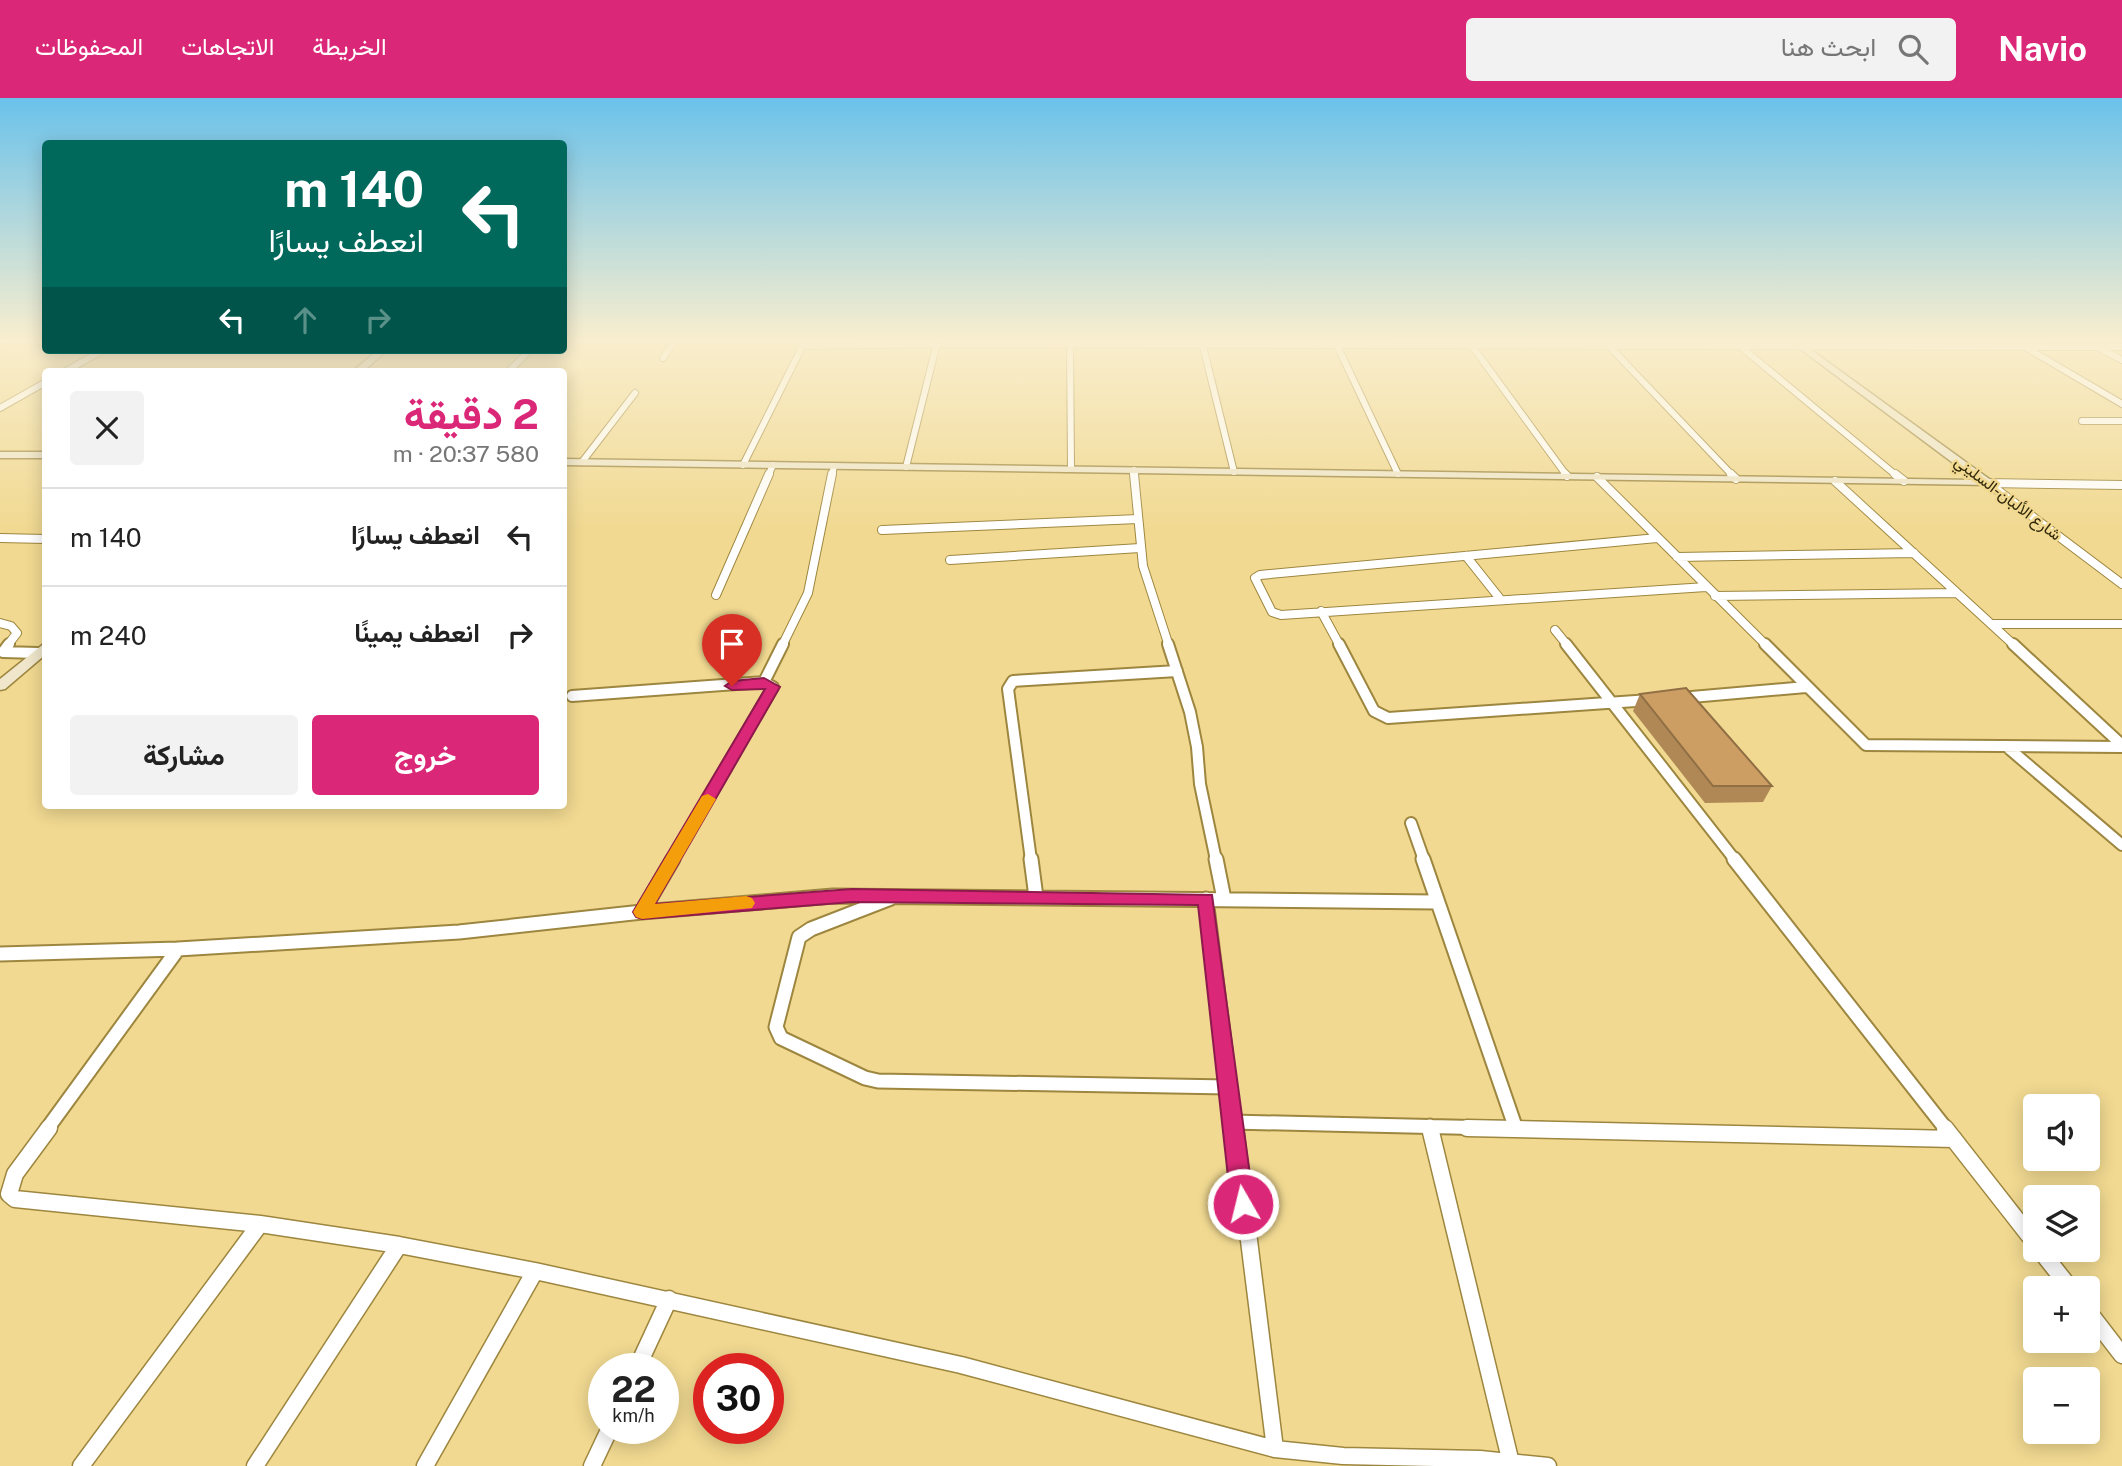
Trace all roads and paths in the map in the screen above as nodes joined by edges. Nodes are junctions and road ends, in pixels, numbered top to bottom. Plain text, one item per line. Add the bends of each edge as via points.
1 (627, 403) edge
2 (774, 403) edge
3 (922, 403) edge
4 (1070, 403) edge
5 (1217, 403) edge
6 (1365, 403) edge
7 (1514, 403) edge
8 (1663, 403) edge
9 (1809, 403) edge
10 (1878, 403) edge
11 (2082, 421) dead end
12 (2122, 421) edge
13 (0, 455) edge
14 (42, 455) edge
15 (567, 462) edge
16 (582, 462) junction
17 (743, 465) junction
18 (773, 465) junction
19 (834, 466) junction
20 (906, 467) junction
21 (1071, 469) junction
22 (1135, 470) junction
23 (1234, 471) junction
24 (1398, 474) junction
25 (1567, 476) junction
26 (1597, 477) junction
27 (1736, 479) junction
28 (1835, 481) junction
29 (1904, 481) junction
30 (1988, 483) junction
31 (2122, 485) edge
32 (1138, 519) junction
33 (882, 530) dead end
34 (0, 538) edge
35 (1657, 538) junction
36 (42, 539) edge
37 (1140, 548) junction
38 (1914, 552) junction
39 (1466, 556) junction
40 (1677, 557) junction
41 (950, 560) dead end
42 (2122, 584) edge
43 (1706, 587) junction
44 (1958, 593) junction
45 (716, 595) dead end
46 (1715, 596) junction
47 (1501, 600) junction
48 (1321, 611) junction
49 (0, 623) edge
50 (1992, 624) junction
51 (2122, 624) edge
52 (1555, 630) dead end
53 (42, 650) edge
54 (1177, 671) junction
55 (764, 682) junction
56 (0, 686) edge
57 (1807, 687) junction
58 (572, 696) dead end
59 (1613, 703) junction
60 (2006, 746) junction
61 (2122, 746) edge
62 (1411, 823) dead end
63 (2122, 845) edge
64 (897, 895) junction
65 (1037, 897) junction
66 (1206, 899) junction
67 (1224, 899) junction
68 (1436, 902) junction
69 (642, 912) junction
70 (178, 948) junction
71 (0, 954) edge
72 (1228, 1087) junction
73 (1232, 1122) junction
74 (1430, 1126) junction
75 (1516, 1129) junction
76 (1954, 1139) junction
77 (260, 1224) junction
78 (2023, 1228) edge
79 (399, 1245) junction
80 (2049, 1262) edge
81 (534, 1271) junction
82 (2061, 1276) edge
83 (669, 1299) junction
84 (2100, 1326) edge
85 (644, 1353) edge
86 (2122, 1354) edge
87 (602, 1444) edge
88 (1275, 1450) junction
89 (1510, 1459) junction
90 (81, 1466) edge
91 (255, 1466) edge
92 (425, 1466) edge
93 (592, 1466) edge
94 (1548, 1466) edge

1 - 16 street
2 - 17 street
3 - 20 street
4 - 21 street
5 - 23 street
6 - 24 street
7 - 25 street
8 - 27 street
9 - 29 street
10 - 30 street, شارع الألبان-السليني
11 - 12 street
13 - 14 street
15 - 16 street
16 - 17 street
17 - 18 street
18 - 19 street
18 - 45 street
19 - 20 street
19 - 55 street via 808,593
20 - 21 street
21 - 22 street
22 - 23 street
22 - 32 street
23 - 24 street
24 - 25 street
25 - 26 street
26 - 27 street
26 - 35 street
27 - 28 street
28 - 29 street
28 - 38 street
29 - 30 street
30 - 31 street
30 - 42 street, شارع الألبان-السليني
32 - 33 street
32 - 37 street
34 - 36 street
35 - 39 street
35 - 40 street
37 - 41 street
37 - 54 street
38 - 40 street
38 - 44 street
39 - 47 street
39 - 48 street via 1256,576 1275,614
40 - 43 street
43 - 46 street
43 - 47 street
44 - 46 street
44 - 50 street
46 - 57 street
47 - 48 street
48 - 59 street via 1378,715 1396,719
49 - 53 street via 17,633 3,652
50 - 51 street
50 - 61 street
52 - 59 street
53 - 56 street
54 - 65 street via 1010,684
54 - 67 street via 1195,731 1200,785
55 - 58 street
55 - 69 street via 773,687
57 - 59 street
57 - 60 street via 1866,745
59 - 76 street
60 - 61 street
60 - 63 street
62 - 68 street
64 - 65 street
64 - 69 street
64 - 72 street via 799,937 776,1027 781,1038 878,1081
65 - 66 street
66 - 67 street
66 - 72 street
67 - 68 street
68 - 75 street
69 - 70 street via 460,932
70 - 71 street
70 - 77 street via 15,1174 9,1194 15,1199
72 - 73 street
73 - 74 street
73 - 88 street
74 - 75 street
74 - 89 street
75 - 76 street
76 - 78 street
77 - 79 street
77 - 90 street
79 - 81 street
79 - 91 street
80 - 82 street
81 - 83 street
81 - 92 street
83 - 85 street
83 - 88 street via 961,1365
84 - 86 street
87 - 93 street
88 - 89 street via 1357,1459
89 - 94 street

